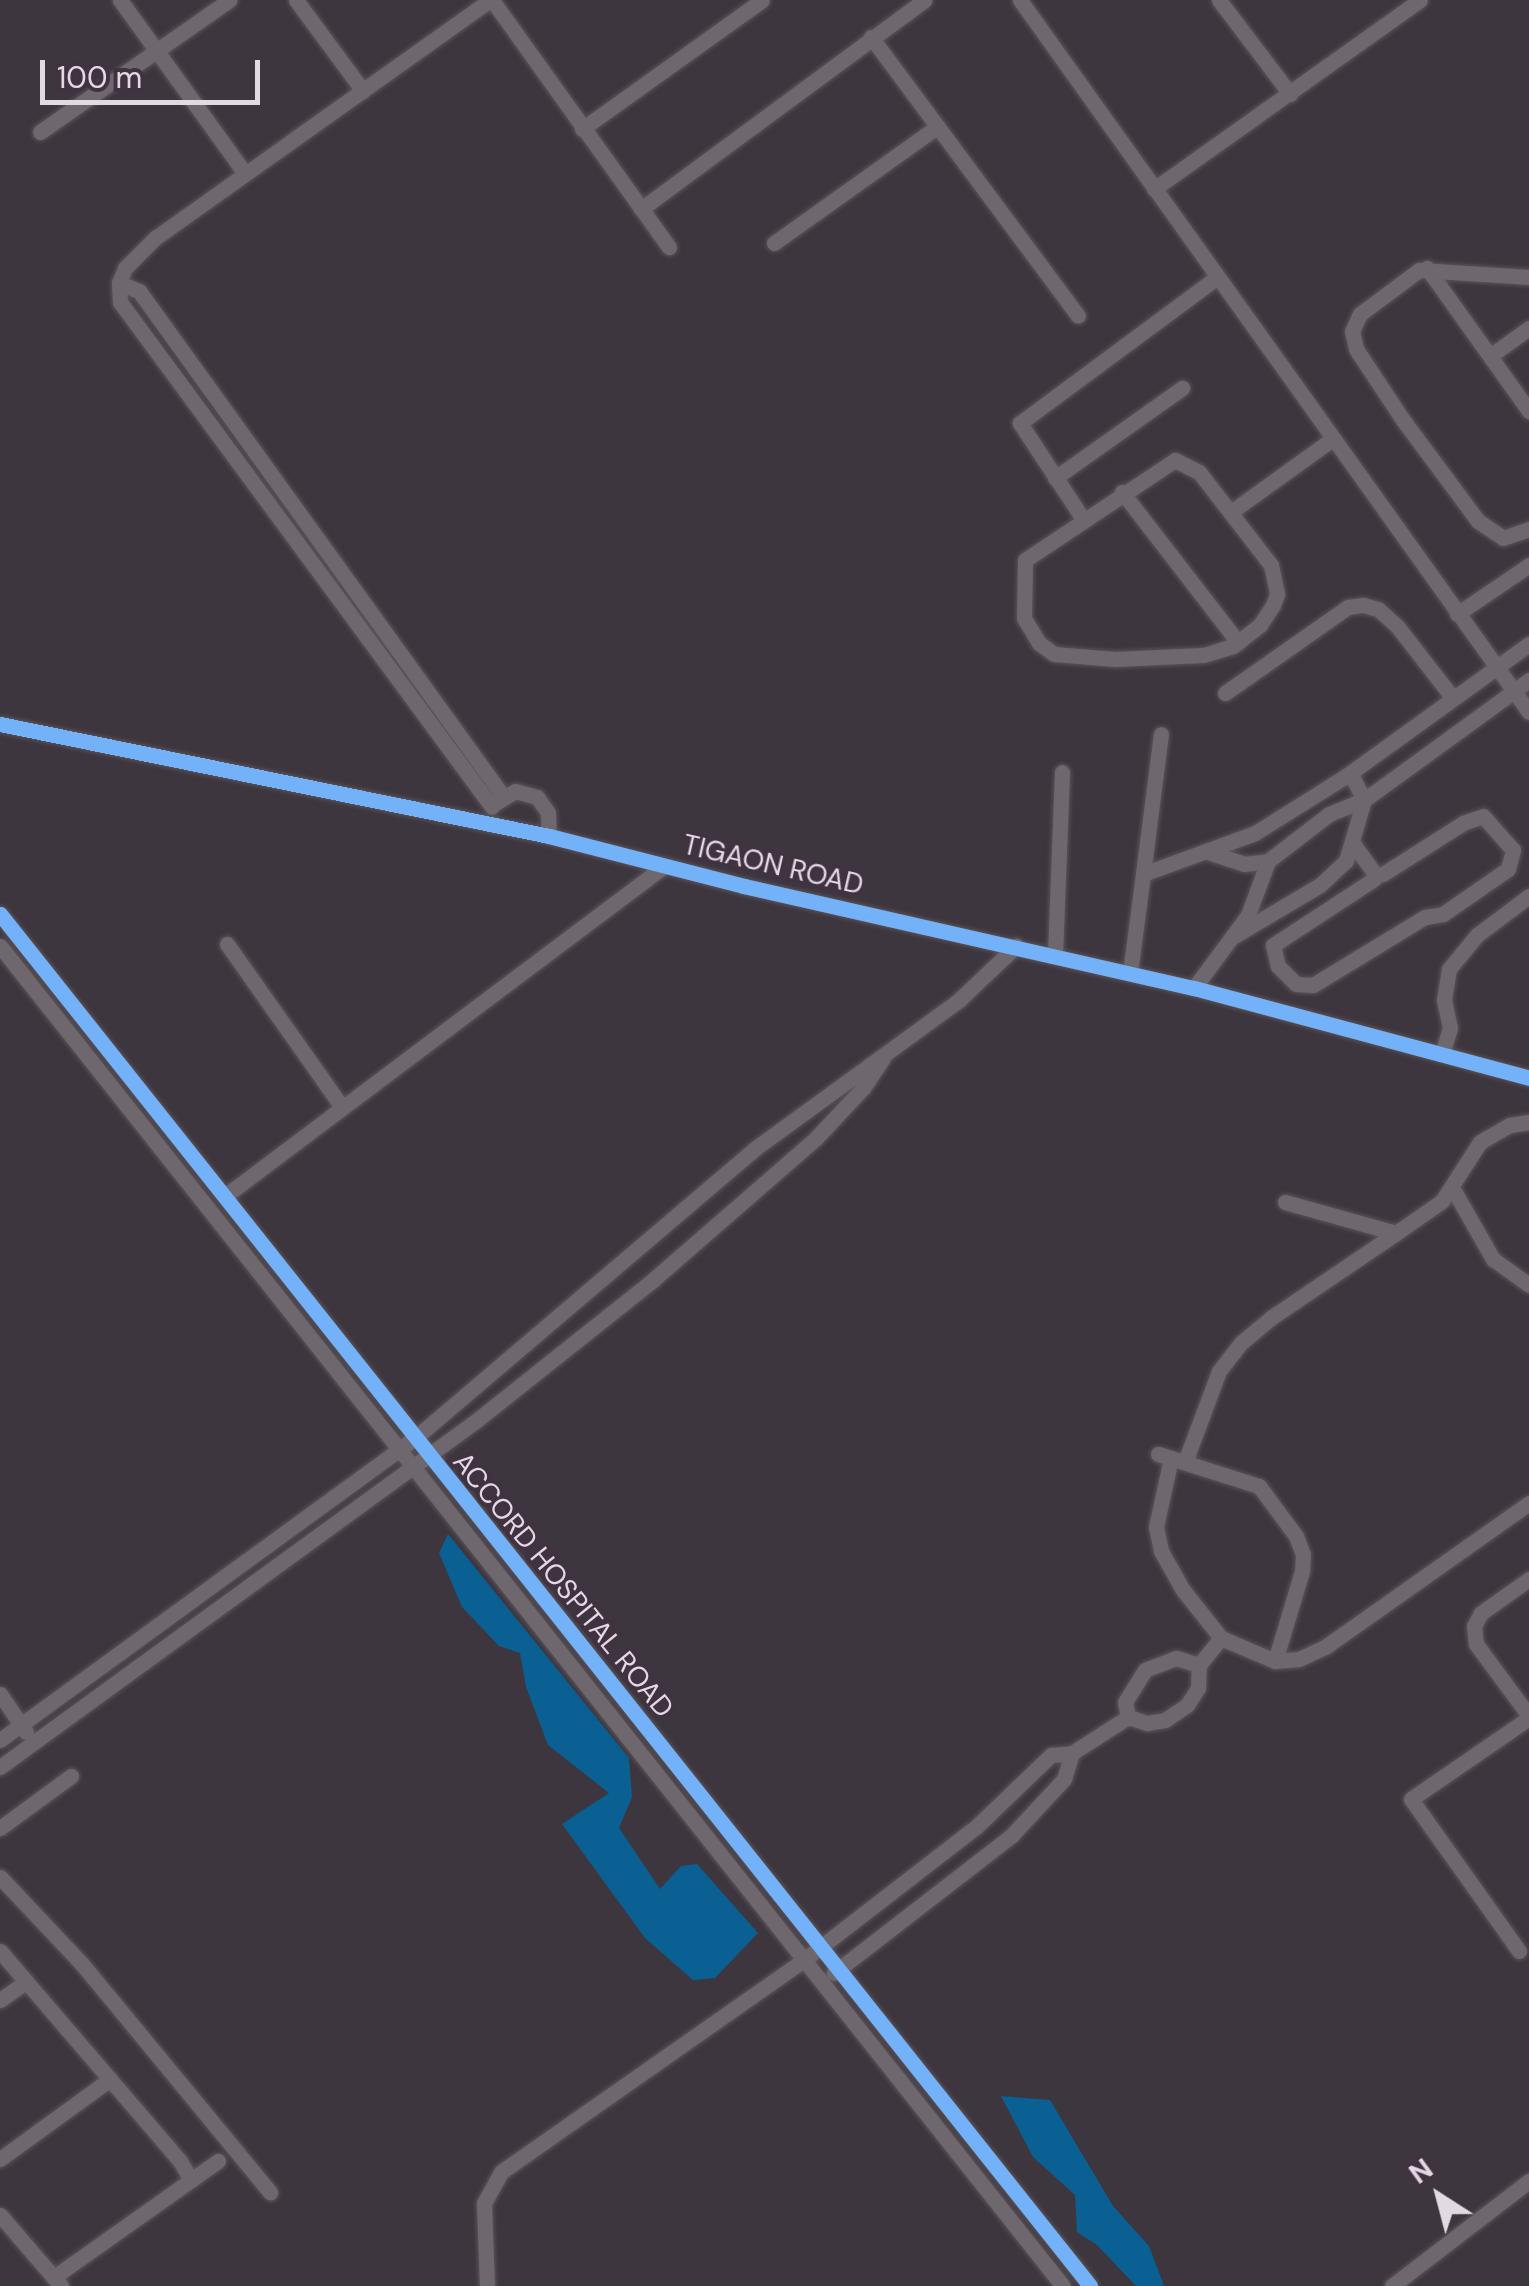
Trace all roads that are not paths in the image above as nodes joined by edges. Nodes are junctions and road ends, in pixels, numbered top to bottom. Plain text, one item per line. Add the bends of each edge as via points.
1 (120, 0) edge
2 (230, 0) edge
3 (296, 0) edge
4 (491, 0) edge
5 (762, 0) edge
6 (924, 0) edge
7 (1020, 0) edge
8 (1219, 0) edge
9 (1420, 0) edge
10 (871, 37) junction
11 (157, 52) junction
12 (363, 91) junction
13 (1290, 94) junction
14 (938, 126) junction
15 (582, 129) junction
16 (40, 132) dead end
17 (244, 172) junction
18 (1154, 190) junction
19 (641, 209) junction
20 (774, 243) dead end
21 (669, 247) dead end
22 (1428, 268) junction
23 (1529, 277) edge
24 (1216, 278) junction
25 (1078, 316) dead end
26 (1529, 328) edge
27 (1490, 356) junction
28 (1182, 388) dead end
29 (1529, 411) edge
30 (1330, 440) junction
31 (1054, 478) junction
32 (1122, 492) junction
33 (1231, 512) junction
34 (1083, 519) junction
35 (1529, 529) edge
36 (1529, 566) edge
37 (1457, 614) junction
38 (1238, 642) junction
39 (1529, 644) edge
40 (1498, 666) junction
41 (1529, 680) edge
42 (1514, 690) junction
43 (1225, 693) dead end
44 (1452, 697) junction
45 (1529, 712) edge
46 (0, 724) edge
47 (1162, 734) dead end
48 (1062, 772) dead end
49 (1350, 773) junction
50 (1364, 800) junction
51 (494, 809) junction
52 (548, 836) junction
53 (1354, 845) junction
54 (1208, 852) junction
55 (1268, 860) junction
56 (664, 866) junction
57 (1143, 874) junction
58 (1377, 874) junction
59 (1529, 896) edge
60 (0, 914) edge
61 (1234, 936) junction
62 (228, 944) dead end
63 (0, 946) edge
64 (1016, 946) junction
65 (1055, 955) junction
66 (1130, 973) junction
67 (1194, 988) junction
68 (888, 1051) junction
69 (1442, 1054) junction
70 (1529, 1078) edge
71 (342, 1106) junction
72 (1529, 1122) edge
73 (1453, 1188) junction
74 (225, 1196) junction
75 (1285, 1202) dead end
76 (1396, 1233) junction
77 (1529, 1285) edge
78 (416, 1438) junction
79 (399, 1450) junction
80 (428, 1456) junction
81 (1171, 1458) junction
82 (411, 1468) junction
83 (1529, 1504) edge
84 (1529, 1579) edge
85 (1222, 1638) junction
86 (1276, 1660) junction
87 (1200, 1665) junction
88 (0, 1694) edge
89 (1128, 1717) junction
90 (1529, 1717) edge
91 (22, 1724) junction
92 (0, 1740) edge
93 (33, 1744) junction
94 (1072, 1754) junction
95 (0, 1767) edge
96 (70, 1776) dead end
97 (0, 1828) edge
98 (0, 1877) edge
99 (821, 1945) junction
100 (1519, 1950) dead end
101 (0, 1951) edge
102 (805, 1959) junction
103 (840, 1968) junction
104 (26, 1982) junction
105 (824, 1982) junction
106 (0, 2000) edge
107 (110, 2080) junction
108 (0, 2159) edge
109 (218, 2161) dead end
110 (191, 2180) junction
111 (1529, 2181) edge
112 (270, 2192) dead end
113 (0, 2215) edge
114 (58, 2282) edge
115 (487, 2286) edge
116 (1063, 2286) edge
117 (1090, 2286) edge
118 (1392, 2286) edge

1 - 11 street
2 - 11 street
3 - 12 street
4 - 12 street
4 - 15 street
5 - 15 street
6 - 10 street
7 - 18 street
8 - 13 street
9 - 13 street
10 - 14 street
10 - 19 street
11 - 16 street
11 - 17 street
12 - 17 street
13 - 18 street
14 - 20 street
14 - 25 street
15 - 19 street
17 - 51 street via 156,237 119,283 139,291
18 - 24 street
19 - 21 street
22 - 23 street
22 - 27 street
22 - 35 street via 1360,314 1352,332 1356,348 1478,521 1503,538
24 - 30 street
24 - 31 street via 1020,423
26 - 27 street
27 - 29 street
28 - 31 street
30 - 33 street
30 - 37 street
31 - 34 street
32 - 33 street via 1175,460 1199,472
32 - 34 street
32 - 38 street
33 - 38 street via 1276,579 1273,605
34 - 38 street via 1025,560 1024,618 1054,654 1154,660
36 - 37 street
37 - 40 street
39 - 40 street
40 - 42 street
40 - 44 street
41 - 42 street
42 - 45 street
42 - 50 street
43 - 44 street via 1348,607 1364,605 1397,626
44 - 49 street
46 - 51 street, TIGAON ROAD
47 - 57 street
48 - 65 street
49 - 50 street
49 - 54 street via 1256,833
50 - 53 street
50 - 55 street via 1329,814
51 - 52 street, TIGAON ROAD
51 - 52 street via 515,791 538,797 548,813
52 - 56 street, TIGAON ROAD
53 - 58 street
53 - 61 street via 1335,874
54 - 55 street via 1244,864
54 - 57 street
55 - 61 street
56 - 64 street, TIGAON ROAD
56 - 71 street
57 - 66 street
58 - 58 street via 1484,816 1514,850 1508,869 1443,914 1313,984 1296,984 1278,966 1273,946
59 - 69 street via 1477,935 1449,969 1444,1000 1450,1028
60 - 74 street, ACCORD HOSPITAL ROAD
61 - 67 street
62 - 71 street
63 - 79 street
64 - 65 street, TIGAON ROAD
64 - 68 street via 982,982
65 - 66 street, TIGAON ROAD
66 - 67 street, TIGAON ROAD
67 - 69 street, TIGAON ROAD
68 - 78 street via 757,1146
68 - 80 street via 816,1138 654,1279
69 - 70 street, TIGAON ROAD
71 - 74 street
72 - 73 street via 1480,1142
73 - 76 street via 1432,1211
73 - 77 street via 1492,1259
74 - 78 street, ACCORD HOSPITAL ROAD
75 - 76 street
76 - 81 street via 1242,1342
78 - 79 street
78 - 80 street, ACCORD HOSPITAL ROAD
79 - 82 street
79 - 91 street
80 - 82 street
80 - 99 street, ACCORD HOSPITAL ROAD
81 - 85 street via 1156,1527 1162,1551
81 - 86 street via 1259,1486 1301,1545 1302,1571
82 - 93 street
82 - 102 street
83 - 86 street via 1325,1646 1299,1660
84 - 90 street via 1474,1626 1476,1644
85 - 86 street
85 - 87 street
87 - 89 street via 1198,1688 1186,1705 1165,1720
87 - 89 street via 1176,1658 1145,1670 1124,1702
88 - 91 street
89 - 94 street
90 - 100 street via 1411,1800
91 - 92 street
91 - 93 street
93 - 95 street
94 - 99 street via 1051,1755 976,1826
94 - 103 street via 1064,1779 1011,1836
96 - 97 street
98 - 112 street via 82,1964
99 - 102 street
99 - 103 street, ACCORD HOSPITAL ROAD
101 - 104 street
102 - 105 street
102 - 115 street via 501,2172 484,2203
103 - 105 street
103 - 117 street, ACCORD HOSPITAL ROAD
104 - 106 street
104 - 107 street
105 - 116 street
107 - 108 street
107 - 110 street
109 - 110 street
110 - 114 street
111 - 118 street
113 - 114 street

